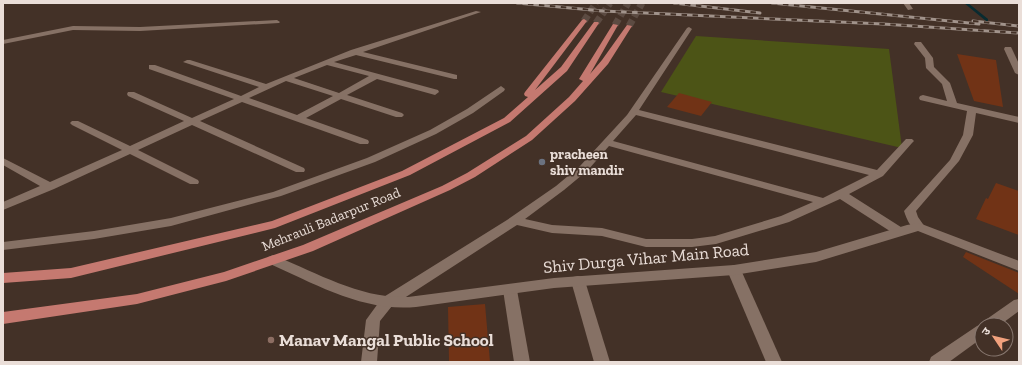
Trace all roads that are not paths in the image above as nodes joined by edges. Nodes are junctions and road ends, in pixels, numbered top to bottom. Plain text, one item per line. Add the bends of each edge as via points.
1 (478, 12) dead end
2 (584, 21) tunnel mouth
3 (277, 22) dead end
4 (596, 23) tunnel mouth
5 (615, 24) tunnel mouth
6 (629, 26) tunnel mouth
7 (689, 29) dead end
8 (3, 42) edge
9 (918, 44) dead end
10 (1008, 49) dead end
11 (354, 52) junction
12 (187, 62) dead end
13 (326, 62) junction
14 (152, 67) dead end
15 (1019, 73) edge
16 (376, 76) junction
17 (454, 77) dead end
18 (286, 78) junction
19 (266, 87) junction
20 (501, 89) dead end
21 (435, 92) dead end
22 (131, 94) dead end
23 (340, 96) junction
24 (242, 98) junction
25 (924, 98) dead end
26 (572, 99) junction
27 (953, 105) junction
28 (972, 110) junction
29 (634, 112) junction
30 (399, 115) dead end
31 (299, 118) junction
32 (507, 120) junction
33 (1019, 120) edge
34 (193, 122) junction
35 (75, 123) dead end
36 (909, 141) dead end
37 (364, 142) dead end
38 (608, 143) junction
39 (129, 150) junction
40 (3, 161) edge
41 (300, 170) dead end
42 (879, 174) junction
43 (194, 182) dead end
44 (50, 186) junction
45 (841, 194) junction
46 (826, 202) junction
47 (3, 206) edge
48 (514, 220) junction
49 (919, 227) junction
50 (900, 232) junction
51 (3, 246) edge
52 (273, 260) junction
53 (1019, 266) edge
54 (734, 270) junction
55 (3, 278) edge
56 (578, 281) junction
57 (510, 290) junction
58 (387, 302) junction
59 (1019, 304) edge
60 (1000, 317) edge
61 (3, 318) edge
62 (974, 336) edge
63 (369, 362) edge
64 (522, 362) edge
65 (602, 362) edge
66 (774, 362) edge
67 (937, 362) edge

1 - 11 street
2 - 32 main road
3 - 8 street via 140,29 73,28
4 - 32 main road via 564,69
5 - 26 main road
6 - 26 main road via 605,62
7 - 29 street
9 - 27 street via 929,58 930,68 946,83
10 - 15 street
11 - 13 street
11 - 17 street
12 - 19 street
13 - 16 street
13 - 18 street
14 - 24 street
16 - 21 street
16 - 23 street
18 - 19 street
18 - 23 street
19 - 24 street
20 - 51 street via 470,112 433,132 371,160 277,194 171,222
22 - 34 street
23 - 30 street
23 - 31 street
24 - 31 street
24 - 34 street
25 - 27 street
26 - 52 main road, Mehrauli Badarpur Road via 529,138 471,175 308,248
27 - 28 street
28 - 33 street
28 - 49 street via 968,135 954,161 910,211
29 - 38 street
29 - 42 street
31 - 37 street
32 - 55 main road, Mehrauli Badarpur Road via 406,173 275,224 71,273
34 - 39 street
34 - 41 street
35 - 39 street
36 - 42 street
38 - 46 street
38 - 48 street via 560,188
39 - 43 street
39 - 44 street
40 - 44 street
42 - 45 street
44 - 47 street
45 - 46 street
45 - 50 street
46 - 48 street via 786,219 733,236 692,243 646,243 602,232 543,228
48 - 58 street
49 - 50 street, Shiv Durga Vihar Main Road
49 - 53 street
50 - 54 street, Shiv Durga Vihar Main Road via 816,257
52 - 58 street, Shiv Durga Vihar Main Road via 338,288
52 - 61 main road, Mehrauli Badarpur Road via 226,276 137,299
54 - 56 street, Shiv Durga Vihar Main Road
54 - 66 street
56 - 57 street, Shiv Durga Vihar Main Road
56 - 65 street
57 - 58 street, Shiv Durga Vihar Main Road via 416,302
57 - 64 street
58 - 63 street via 373,320
59 - 60 street
62 - 67 street

